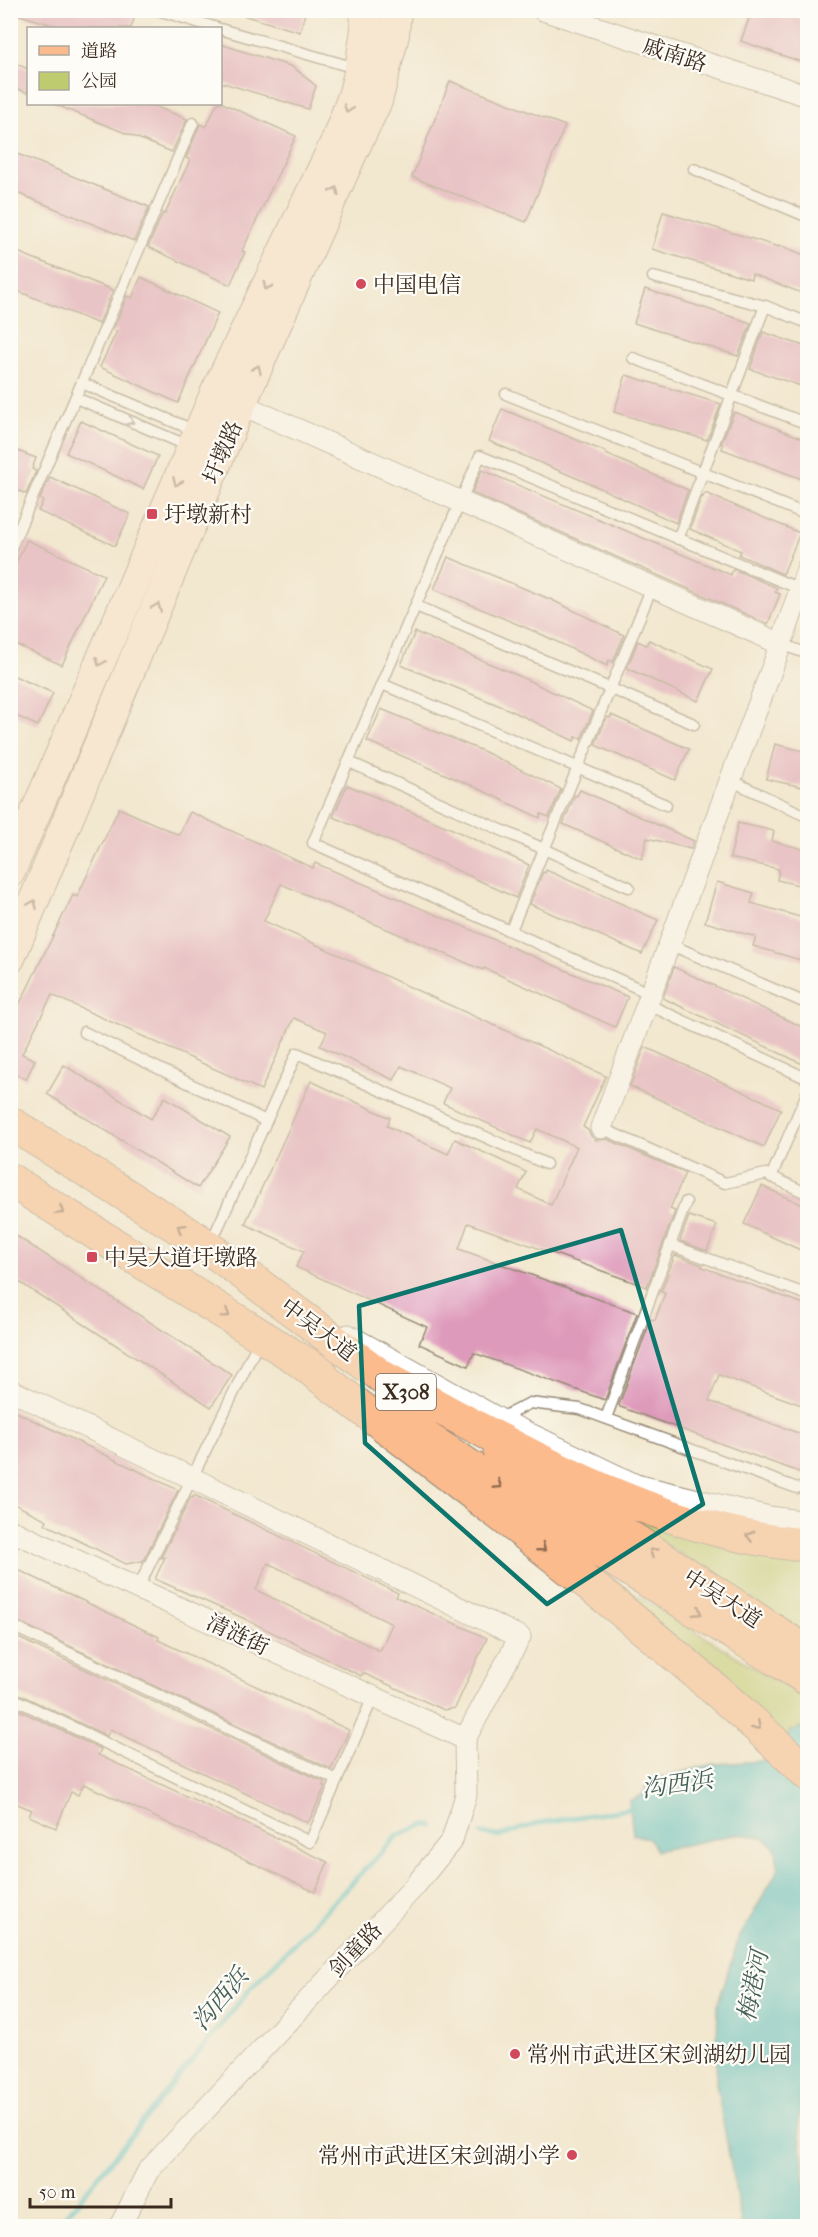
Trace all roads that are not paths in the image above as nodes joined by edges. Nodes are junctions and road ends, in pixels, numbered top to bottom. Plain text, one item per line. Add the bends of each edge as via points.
1 (158, 10) edge
2 (365, 10) edge
3 (396, 10) edge
4 (415, 10) edge
5 (543, 10) edge
6 (213, 27) edge
7 (222, 30) edge
8 (360, 69) junction
9 (806, 90) edge
10 (193, 123) dead end
11 (352, 153) junction
12 (694, 169) dead end
13 (807, 217) edge
14 (652, 277) dead end
15 (765, 306) junction
16 (807, 323) edge
17 (633, 358) dead end
18 (82, 383) junction
19 (506, 394) dead end
20 (732, 395) junction
21 (76, 398) junction
22 (228, 399) junction
23 (807, 424) edge
24 (195, 440) junction
25 (703, 473) junction
26 (461, 502) junction
27 (807, 515) edge
28 (678, 539) junction
29 (10, 550) edge
30 (807, 567) edge
31 (652, 587) junction
32 (800, 589) junction
33 (416, 606) junction
34 (781, 644) junction
35 (807, 654) edge
36 (382, 684) junction
37 (610, 688) junction
38 (694, 724) dead end
39 (349, 762) junction
40 (577, 768) junction
41 (730, 780) junction
42 (666, 806) dead end
43 (807, 817) edge
44 (544, 849) junction
45 (10, 872) edge
46 (629, 887) dead end
47 (511, 930) junction
48 (669, 944) junction
49 (10, 958) edge
50 (649, 999) junction
51 (807, 1004) edge
52 (84, 1032) dead end
53 (807, 1079) edge
54 (807, 1091) edge
55 (266, 1121) junction
56 (10, 1123) edge
57 (601, 1128) joint
58 (546, 1164) dead end
59 (771, 1177) junction
60 (10, 1180) edge
61 (807, 1194) edge
62 (686, 1202) dead end
63 (670, 1245) junction
64 (209, 1248) junction
65 (269, 1292) junction
66 (807, 1295) edge
67 (261, 1336) junction
68 (296, 1358) junction
69 (384, 1378) junction
70 (10, 1390) edge
71 (606, 1418) junction
72 (499, 1419) junction
73 (192, 1478) junction
74 (797, 1488) dead end
75 (807, 1522) edge
76 (10, 1530) edge
77 (807, 1545) edge
78 (138, 1588) junction
79 (10, 1625) edge
80 (805, 1669) edge
81 (10, 1696) edge
82 (374, 1697) junction
83 (465, 1739) junction
84 (807, 1774) edge
85 (337, 1780) junction
86 (120, 2226) edge

1 - 6 lane
2 - 8 main road, 圩墩路
3 - 11 main road, 圩墩路 via 392,44 377,101
4 - 11 main road via 405,64 383,107
5 - 9 street, 戚南路
7 - 8 lane
8 -> 22 main road, 圩墩路 via 336,141
10 - 18 lane
22 -> 11 main road, 圩墩路
12 - 13 lane
14 - 15 lane
15 - 16 lane
15 - 20 lane
17 - 20 lane
18 - 21 lane
18 - 24 lane
19 - 25 lane
20 - 23 lane
20 - 25 lane
21 -> 24 lane
21 - 29 lane
22 - 24 main road, 圩墩路
22 - 26 street
49 -> 22 main road, 圩墩路
24 -> 45 main road, 圩墩路
25 - 27 lane
25 - 28 lane
26 - 28 lane via 480,456
26 - 31 street
26 - 33 lane
28 - 32 lane
30 - 32 street
31 - 34 street
31 - 37 lane
32 - 34 street
33 - 36 lane
33 - 37 lane
34 - 35 lane
34 - 41 street
36 - 39 lane
36 - 40 lane
37 - 38 lane
37 - 40 lane
39 - 44 lane
39 - 47 lane via 313,843
40 - 42 lane
40 - 44 lane
41 - 43 lane
41 - 48 street
44 - 46 lane
44 - 47 lane
47 - 50 lane
48 - 50 street
48 - 51 lane
50 - 53 lane
50 - 57 street
52 - 55 lane
54 - 59 lane
55 - 58 lane via 297,1053
55 - 64 lane
64 -> 56 main road, 中吴大道 / X308
57 - 59 lane via 725,1183 766,1174
59 - 61 lane
60 -> 67 main road, 中吴大道 / X308
62 - 63 lane
63 - 66 lane
63 - 71 lane
64 - 65 main road, 中吴大道 / X308
65 - 69 main road, 中吴大道 / X308
65 - 72 street
67 - 68 main road, 中吴大道 / X308
67 - 73 lane
68 -> 80 main road, 中吴大道 / X308 via 585,1542
68 -> 84 main road via 559,1561 713,1687
77 -> 69 main road via 778,1543 648,1509 543,1461
80 -> 69 main road, 中吴大道 / X308
70 - 73 street
71 - 72 lane via 580,1409 530,1403
71 - 74 lane
72 - 75 street via 636,1485 769,1517
73 - 78 lane
73 - 83 street, 剑童路 via 520,1637
76 - 78 street, 清涟街
78 - 82 street, 清涟街
79 - 85 lane
81 - 85 lane via 310,1842
82 - 83 street, 清涟街
82 - 85 lane
83 - 86 street, 剑童路 via 466,1795 452,1840 414,1887 148,2171

